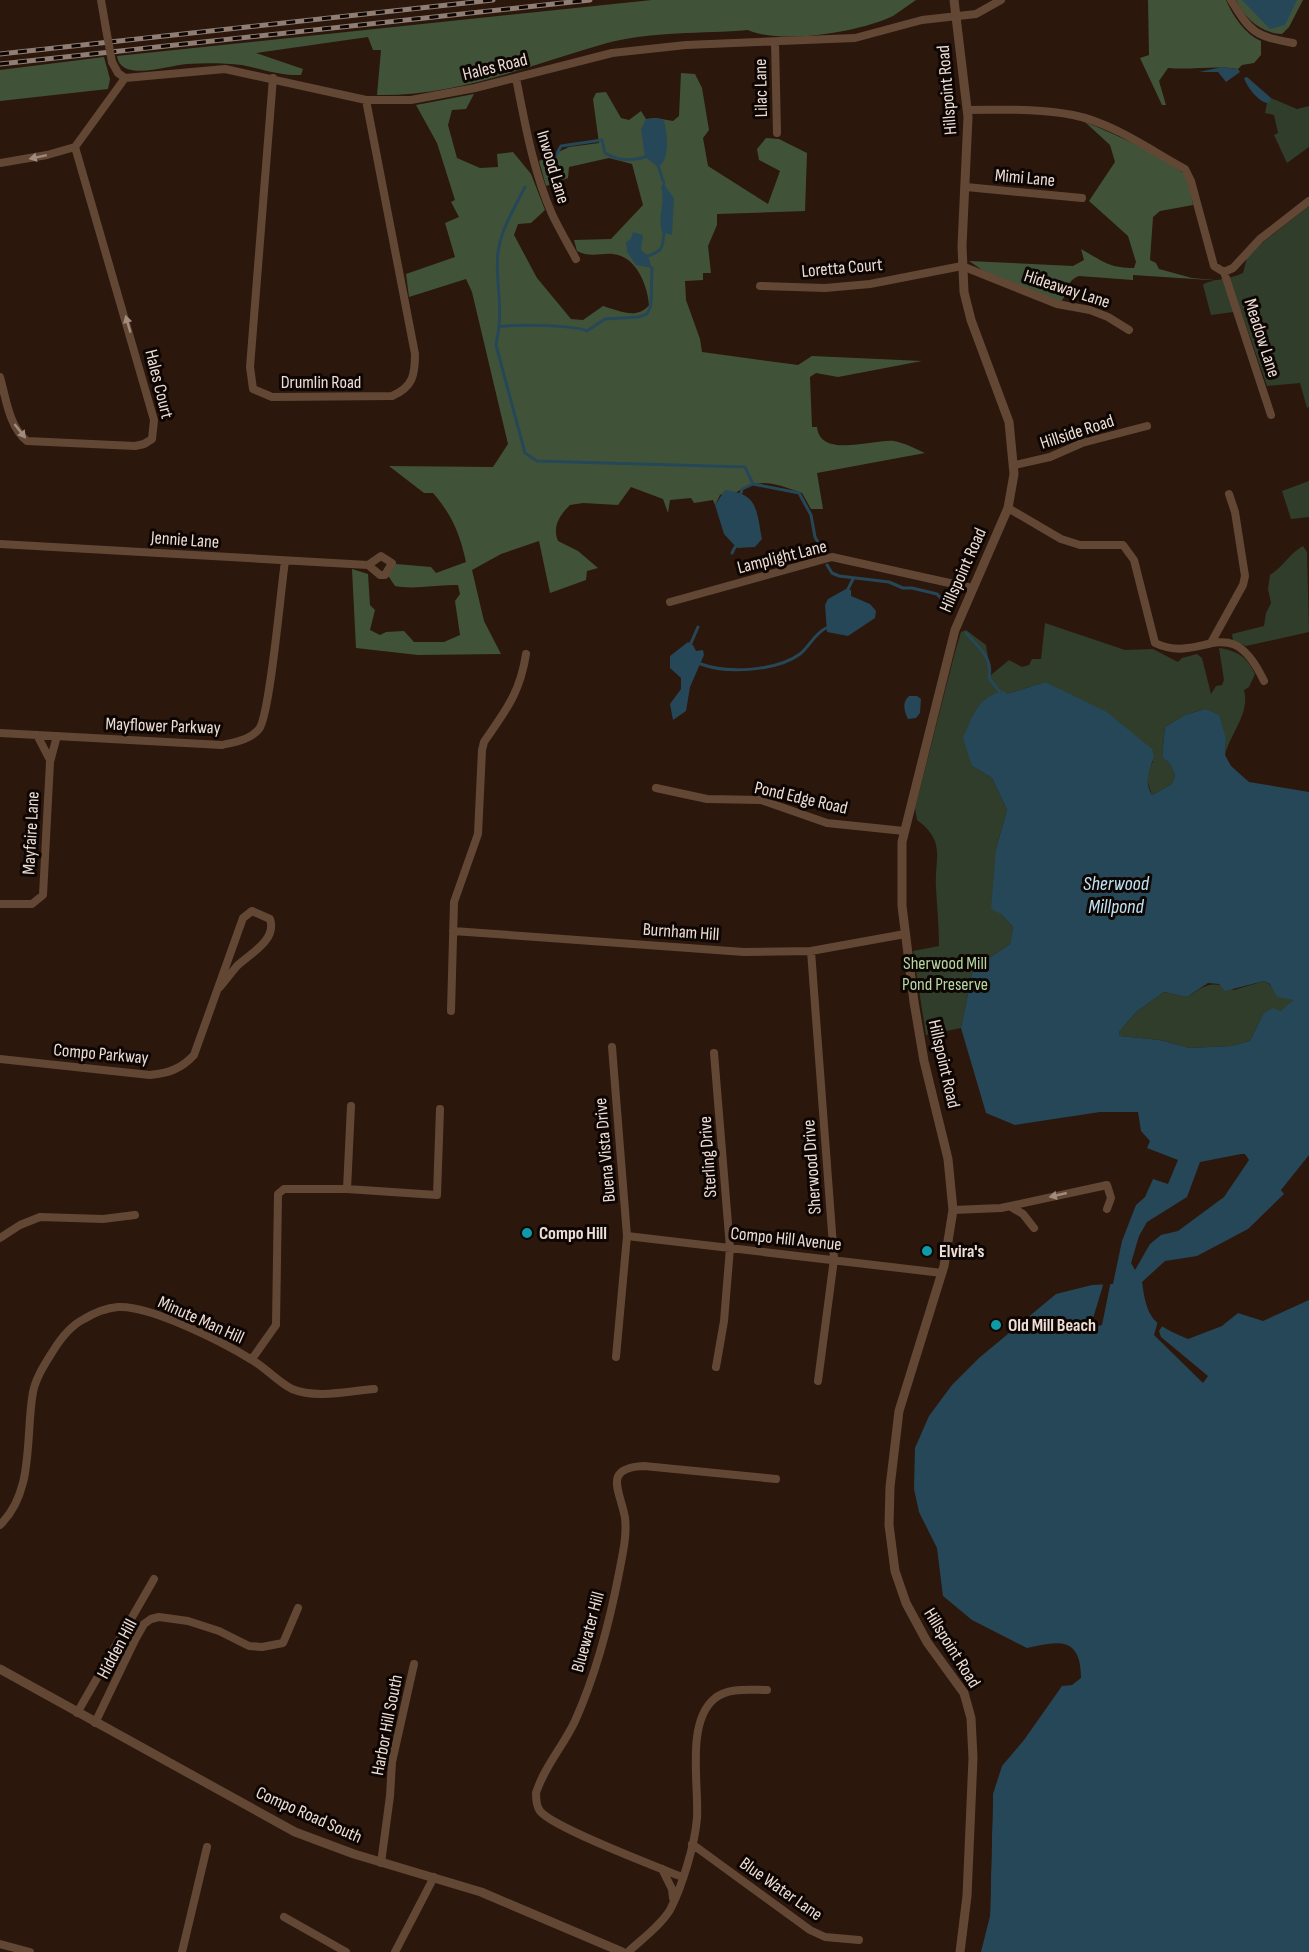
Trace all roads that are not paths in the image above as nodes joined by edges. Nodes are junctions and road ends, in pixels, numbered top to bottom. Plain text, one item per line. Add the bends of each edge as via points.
1 (954, 0) edge
2 (1001, 0) edge
3 (1231, 0) edge
4 (102, 1) edge
5 (956, 15) junction
6 (775, 42) junction
7 (1293, 43) dead end
8 (125, 78) junction
9 (273, 78) junction
10 (516, 78) junction
11 (366, 100) junction
12 (968, 110) junction
13 (777, 133) dead end
14 (75, 147) junction
15 (0, 163) edge
16 (966, 187) junction
17 (1082, 198) dead end
18 (1309, 201) edge
19 (576, 259) dead end
20 (962, 266) junction
21 (1224, 272) junction
22 (760, 286) dead end
23 (1129, 330) dead end
24 (0, 377) edge
25 (1271, 415) dead end
26 (1148, 426) dead end
27 (1015, 465) junction
28 (1229, 494) dead end
29 (1008, 508) junction
30 (0, 544) edge
31 (285, 561) junction
32 (368, 565) dead end
33 (972, 588) junction
34 (670, 602) dead end
35 (1212, 641) junction
36 (526, 654) dead end
37 (1264, 681) dead end
38 (0, 732) edge
39 (37, 735) junction
40 (57, 736) junction
41 (50, 762) junction
42 (656, 788) dead end
43 (904, 831) junction
44 (0, 904) edge
45 (453, 931) junction
46 (905, 934) junction
47 (811, 951) junction
48 (219, 988) junction
49 (451, 1011) dead end
50 (612, 1047) dead end
51 (714, 1053) dead end
52 (0, 1059) edge
53 (351, 1106) dead end
54 (440, 1108) dead end
55 (347, 1189) junction
56 (1009, 1206) junction
57 (1107, 1209) dead end
58 (953, 1210) junction
59 (135, 1215) dead end
60 (1034, 1228) dead end
61 (627, 1236) junction
62 (0, 1238) edge
63 (730, 1248) junction
64 (834, 1259) junction
65 (942, 1273) junction
66 (616, 1357) dead end
67 (252, 1359) junction
68 (716, 1367) dead end
69 (818, 1381) dead end
70 (374, 1389) dead end
71 (776, 1479) dead end
72 (0, 1525) edge
73 (154, 1579) dead end
74 (298, 1608) dead end
75 (414, 1664) dead end
76 (0, 1669) edge
77 (767, 1690) dead end
78 (77, 1713) junction
79 (95, 1723) junction
80 (692, 1844) junction
81 (207, 1847) dead end
82 (381, 1863) junction
83 (662, 1869) junction
84 (434, 1878) junction
85 (682, 1878) junction
86 (674, 1901) junction
87 (284, 1917) dead end
88 (859, 1940) dead end
89 (0, 1944) edge
90 (30, 1952) edge
91 (182, 1952) edge
92 (346, 1952) edge
93 (395, 1952) edge
94 (622, 1952) edge
95 (628, 1952) edge
96 (960, 1952) edge

1 - 5 street, Hillspoint Road
2 - 5 street, Hales Road via 976,14
3 - 7 street via 1245,23 1263,38
4 - 8 street, bridge via 112,62
5 - 6 street, Hales Road via 855,38
5 - 12 street, Hillspoint Road
6 - 10 street, Hales Road via 629,50
6 - 13 street, Lilac Lane
8 - 9 street, Hales Road via 225,69
8 - 14 street
9 - 11 street, Hales Road
9 - 11 street, Drumlin Road via 250,367 253,389 272,397 392,396 413,380 416,354
10 - 11 street, Hales Road via 411,100
10 - 19 street, Inwood Lane via 543,191
12 - 16 street, Hillspoint Road
12 - 21 street, Meadow Lane via 1074,115 1108,126 1185,169 1214,266
14 -> 15 street
24 -> 14 street, Hales Court via 13,424 27,441 135,446 152,439 154,420
16 - 17 street, Mimi Lane
16 - 20 street, Hillspoint Road
18 - 21 street
20 - 22 street, Loretta Court via 870,284 825,288
20 - 23 street, Hideaway Lane via 1057,304 1090,310
20 - 27 street, Hillspoint Road via 971,320 1009,423
21 - 25 street, Meadow Lane
26 - 27 street, Hillside Road via 1082,442 1050,457
27 - 29 street, Hillspoint Road
28 - 35 street via 1245,576
29 - 33 street, Hillspoint Road
29 - 35 street via 1061,539 1080,545 1118,544 1126,548 1136,567 1155,643 1168,650
30 - 31 street, Jennie Lane
31 - 32 street, Jennie Lane
31 - 40 street, Mayflower Parkway via 268,702 261,728 247,739 222,745
33 - 34 street, Lamplight Lane via 832,557
33 - 43 street, Hillspoint Road via 950,645
35 - 37 street via 1246,650
36 - 45 street via 514,697 484,742 478,834 458,885
38 - 39 street, Mayflower Parkway
39 - 40 street, Mayflower Parkway
39 - 41 street, Mayfaire Lane
40 - 41 street, Mayfaire Lane
41 - 44 street, Mayfaire Lane via 44,895 33,904
42 - 43 street, Pond Edge Road via 707,798 761,800 826,823
43 - 46 street, Hillspoint Road via 901,889
45 - 47 street, Burnham Hill via 744,952
45 - 49 street
46 - 47 street, Burnham Hill
46 - 58 street, Hillspoint Road via 919,1037 948,1159
47 - 64 street, Sherwood Drive
48 - 48 street, Compo Parkway via 243,918 252,911 270,918 270,935
48 - 52 street, Compo Parkway via 194,1054 185,1065 169,1073 150,1075
50 - 61 street, Buena Vista Drive
51 - 63 street, Sterling Drive
53 - 55 street
54 - 55 street, Minute Man Hill via 437,1195
55 - 67 street, Minute Man Hill via 284,1189 278,1194 276,1325
57 -> 56 street via 1111,1198 1107,1185
56 - 58 street
56 - 60 street via 1023,1214
58 - 65 street, Hillspoint Road
59 - 62 street via 103,1219 40,1217
61 - 63 street, Compo Hill Avenue
61 - 66 street, Buena Vista Drive
63 - 64 street, Compo Hill Avenue
63 - 68 street, Sterling Drive
64 - 65 street, Compo Hill Avenue
64 - 69 street, Sherwood Drive
65 - 96 street, Hillspoint Road via 899,1411 889,1524 895,1571 906,1603 923,1636 964,1693 971,1718 967,1896
67 - 70 street, Minute Man Hill via 291,1388 304,1392
67 - 72 street, Minute Man Hill via 138,1309 117,1307 76,1323 62,1338 37,1381 19,1500
71 - 83 street, Bluewater Hill via 644,1466 621,1471 616,1479 625,1518 625,1541 601,1652 573,1724 542,1778 536,1799 545,1816
73 - 78 street
74 - 79 street, Hidden Hill via 283,1643 262,1647 249,1646 188,1621 151,1619 135,1640
75 - 82 street, Harbor Hill South via 392,1761
76 - 78 street, Compo Road South
77 - 80 street via 730,1691 714,1699 703,1714 698,1736 697,1819
78 - 79 street, Compo Road South
79 - 82 street, Compo Road South via 288,1828
80 - 85 street
80 - 88 street, Blue Water Lane via 810,1930 825,1937
81 - 91 street
82 - 84 street, Compo Road South
83 - 85 street, Bluewater Hill
83 - 86 street
84 - 93 street
84 - 94 street, Compo Road South via 499,1899
85 - 86 street
86 - 95 street via 664,1919
87 - 92 street
89 - 90 street

